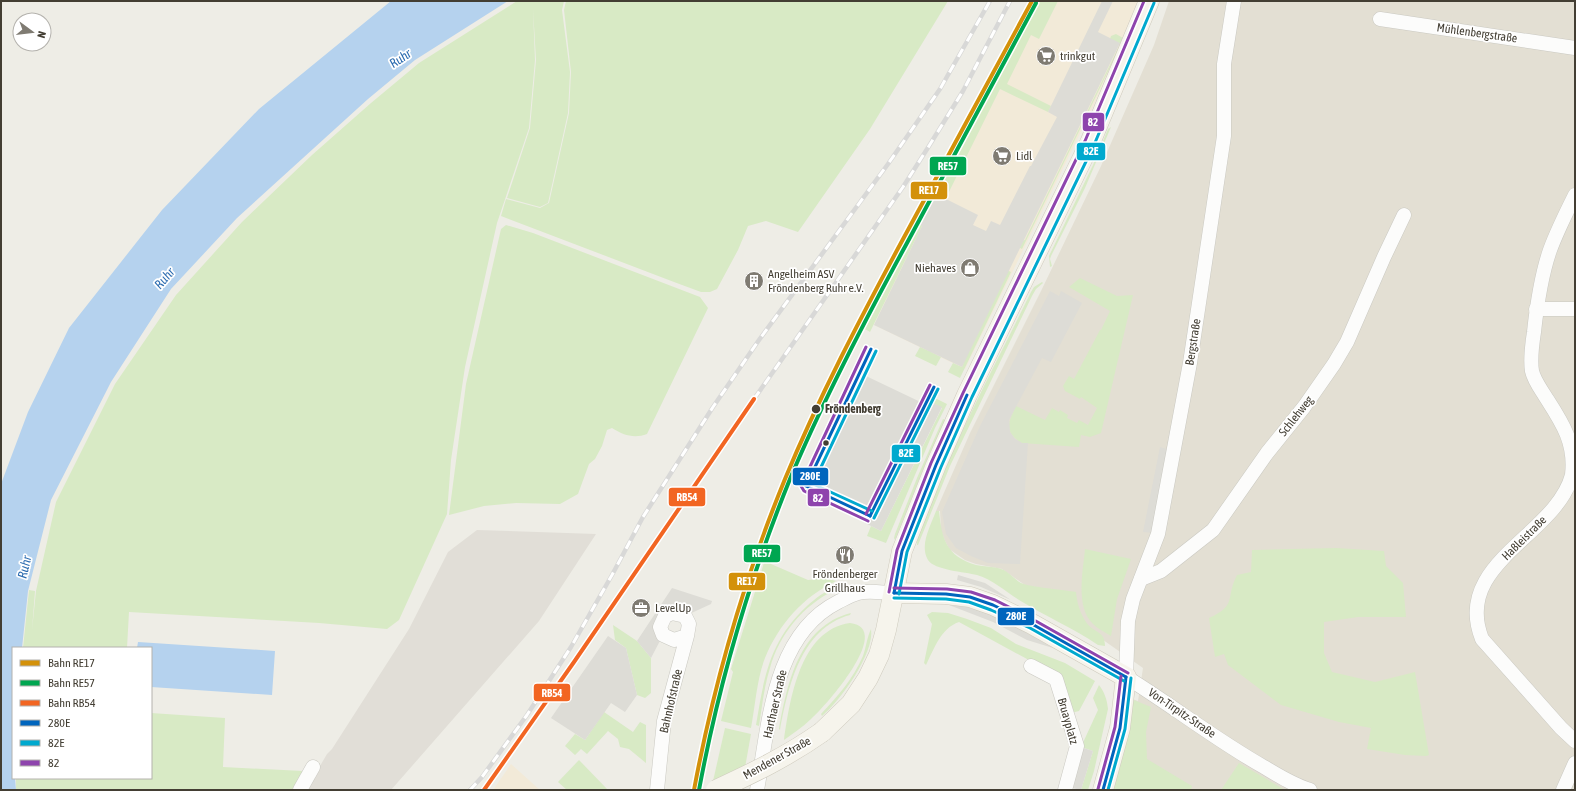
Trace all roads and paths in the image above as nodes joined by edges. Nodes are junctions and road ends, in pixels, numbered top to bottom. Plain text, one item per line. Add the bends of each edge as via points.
1 (1149, 1) edge
2 (1234, 1) edge
3 (1380, 19) dead end
4 (1575, 48) edge
5 (1575, 195) edge
6 (1404, 215) dead end
7 (1536, 309) junction
8 (1575, 309) edge
9 (1141, 580) junction
10 (894, 593) junction
11 (687, 636) dead end
12 (1031, 666) dead end
13 (1126, 677) junction
14 (1575, 741) edge
15 (1575, 763) edge
16 (313, 767) dead end
17 (1565, 788) edge
18 (300, 790) edge
19 (657, 790) edge
20 (716, 790) edge
21 (757, 790) edge
22 (1064, 790) edge
23 (1103, 790) edge
24 (1310, 790) edge

1 - 10 main road, Mendener Straße via 1090,143 967,395 936,465 902,551
2 - 9 street, Bergstraße via 1224,64 1224,136 1190,363 1158,534
3 - 4 street, Mühlenbergstraße
5 - 7 street via 1550,250
6 - 9 street, Schlehweg via 1347,342 1334,364 1266,453 1213,530 1161,571
7 - 8 street
7 - 14 street, Haßleistraße via 1531,355 1532,372 1537,384 1567,429 1575,450 1575,462 1567,488 1554,507 1488,576 1476,606 1476,626 1482,639
9 - 13 street, Bergstraße via 1133,599 1128,622
10 - 13 main road, Von-Tirpitz-Straße via 946,594 970,597 993,605
10 - 20 main road, Mendener Straße, bridge via 881,649 868,678 851,704 822,732 799,748 766,767
10 - 21 street, Harthaer Straße via 856,593 826,608 798,638 786,658 778,682
11 - 19 street, Bahnhofstraße via 664,722
12 - 22 street, Bruayplatz via 1056,679 1077,746
13 - 23 main road via 1120,728
13 - 24 street, Von-Tirpitz-Straße via 1246,756 1298,787
15 - 17 street
16 - 18 street

